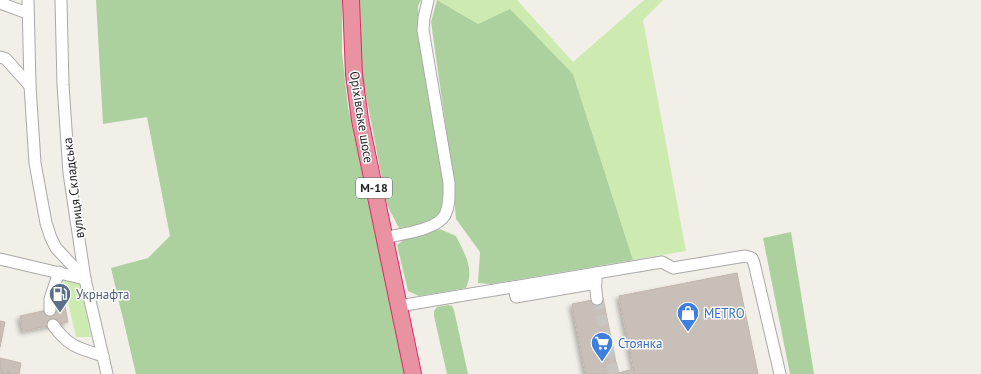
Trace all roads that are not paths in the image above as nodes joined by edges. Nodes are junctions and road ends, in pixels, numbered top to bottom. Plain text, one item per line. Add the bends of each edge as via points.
1 (28, 0) edge
2 (61, 0) edge
3 (351, 0) edge
4 (428, 0) edge
5 (0, 3) edge
6 (27, 13) junction
7 (0, 57) edge
8 (30, 86) junction
9 (384, 238) junction
10 (0, 259) edge
11 (59, 272) junction
12 (595, 278) junction
13 (85, 279) junction
14 (598, 299) tunnel mouth
15 (399, 306) junction
16 (50, 310) dead end
17 (53, 325) dead end
18 (103, 356) junction
19 (107, 374) edge
20 (413, 374) edge
21 (780, 374) edge

1 - 6 street
2 - 13 street, вулиця Складська via 69,173
3 - 9 highway, Оріхівське шосе / М-18 via 354,74 360,120
4 - 9 street via 423,30 449,183 448,208 438,224
5 - 6 street
6 - 8 street
7 - 8 street via 6,59
8 - 13 street via 35,163 46,223 56,248
9 - 15 highway, Оріхівське шосе / М-18
10 - 11 street
11 - 13 street
11 - 16 street via 50,298
12 - 14 street
12 - 15 street via 515,292
12 - 21 street via 662,262 673,268 746,256 752,258
13 - 18 street, вулиця Складська
15 - 20 highway, Оріхівське шосе / М-18
17 - 18 street via 61,336 75,347
18 - 19 street, вулиця Складська

